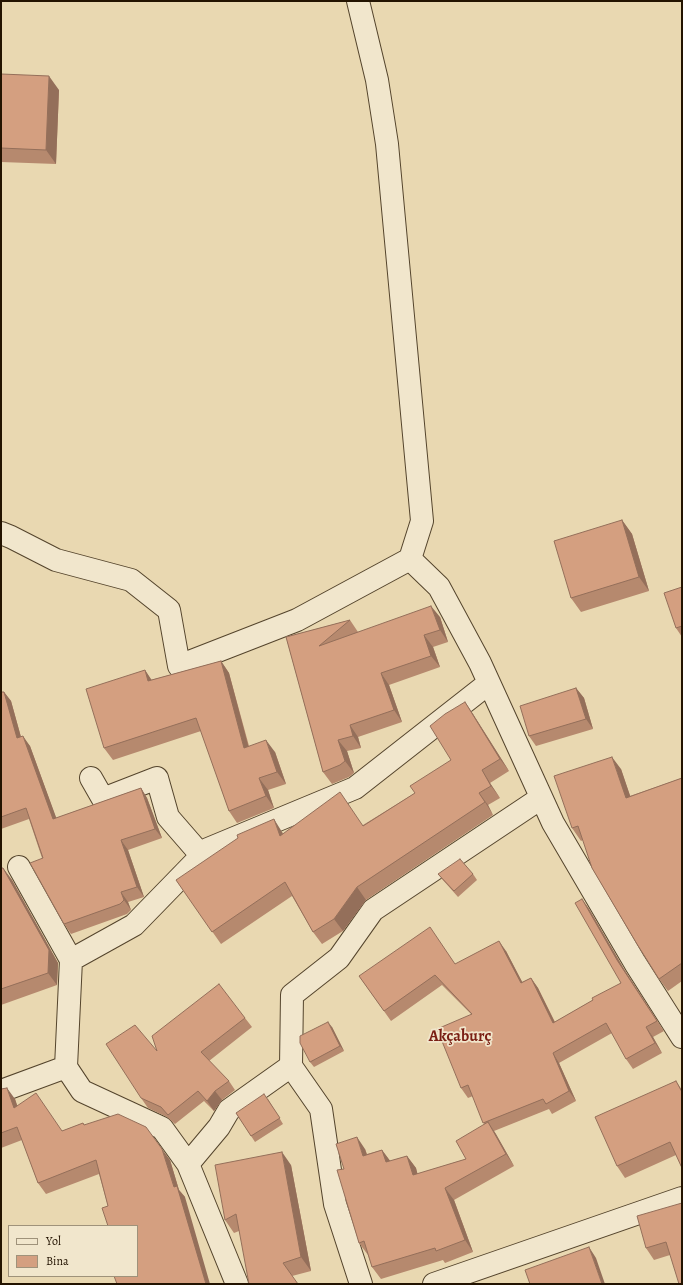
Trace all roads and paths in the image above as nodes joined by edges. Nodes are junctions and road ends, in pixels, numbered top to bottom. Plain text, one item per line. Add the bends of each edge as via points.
1 (358, 1) edge
2 (1, 533) edge
3 (410, 559) junction
4 (489, 683) junction
5 (91, 778) dead end
6 (541, 798) junction
7 (201, 855) junction
8 (19, 867) dead end
9 (71, 960) junction
10 (679, 1026) edge
11 (291, 1066) junction
12 (66, 1067) junction
13 (1, 1090) edge
14 (188, 1164) junction
15 (682, 1198) edge
16 (237, 1284) edge
17 (361, 1284) edge
18 (434, 1284) edge

1 - 3 street via 377,80 388,160 422,521
2 - 3 street via 56,560 131,580 142,588 169,610 179,666 297,620
3 - 4 street via 439,587
4 - 6 street
4 - 7 street via 355,788 208,848
5 - 7 street via 103,799 157,778 168,817
6 - 10 street via 560,837 631,956
6 - 11 street via 373,910 339,958 292,996
7 - 9 street via 134,925
8 - 9 street
9 - 12 street
11 - 14 street via 229,1110 219,1128
11 - 17 street via 322,1109 335,1204
12 - 13 street
12 - 14 street via 82,1091 162,1128
14 - 16 street
15 - 18 street

